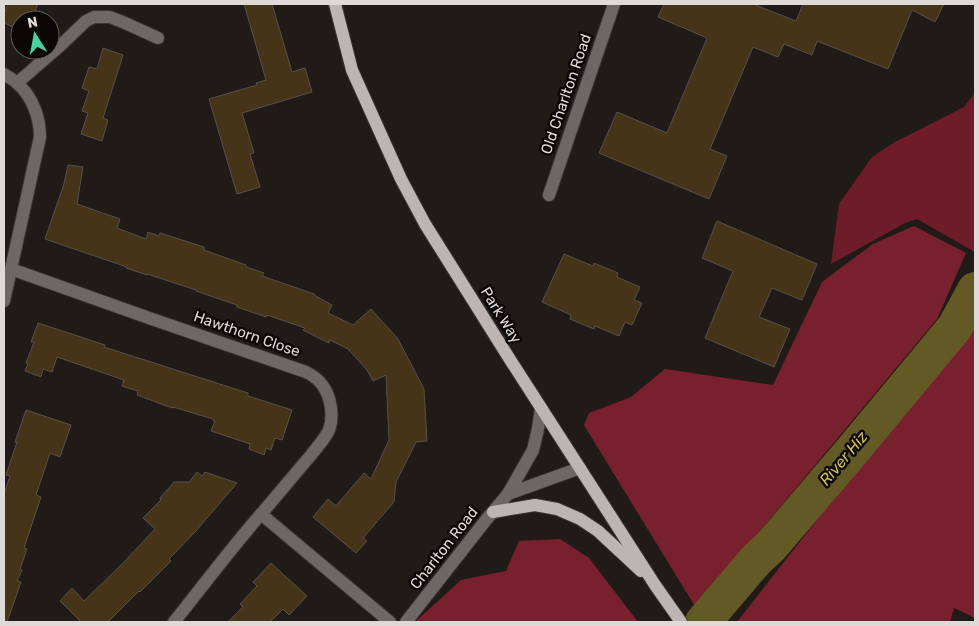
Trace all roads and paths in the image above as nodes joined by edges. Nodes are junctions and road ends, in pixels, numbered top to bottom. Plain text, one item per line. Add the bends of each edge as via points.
1 (335, 4) edge
2 (614, 4) edge
3 (158, 38) dead end
4 (4, 74) edge
5 (17, 83) junction
6 (549, 194) dead end
7 (11, 269) junction
8 (4, 301) edge
9 (541, 408) junction
10 (580, 468) junction
11 (508, 494) junction
12 (493, 512) junction
13 (261, 514) junction
14 (655, 585) junction
15 (174, 622) edge
16 (390, 622) edge
17 (406, 622) edge
18 (681, 622) edge

1 - 9 main road, Park Way via 352,70 401,179 425,224
2 - 6 street, Old Charlton Road
3 - 5 street via 110,17 94,17
4 - 5 street
5 - 7 street via 29,97 40,127 40,137
7 - 8 street
7 - 13 street, Hawthorn Close via 314,376 328,395 331,414 328,431
9 - 10 main road, Park Way
9 - 11 street, Charlton Road via 532,450
10 - 11 street
10 - 14 main road, Park Way
11 - 12 street, Charlton Road
12 - 14 main road via 535,505 557,509 580,519 598,531
12 - 17 street, Charlton Road
13 - 15 street, Hawthorn Close
13 - 16 street
14 - 18 main road, Park Way

